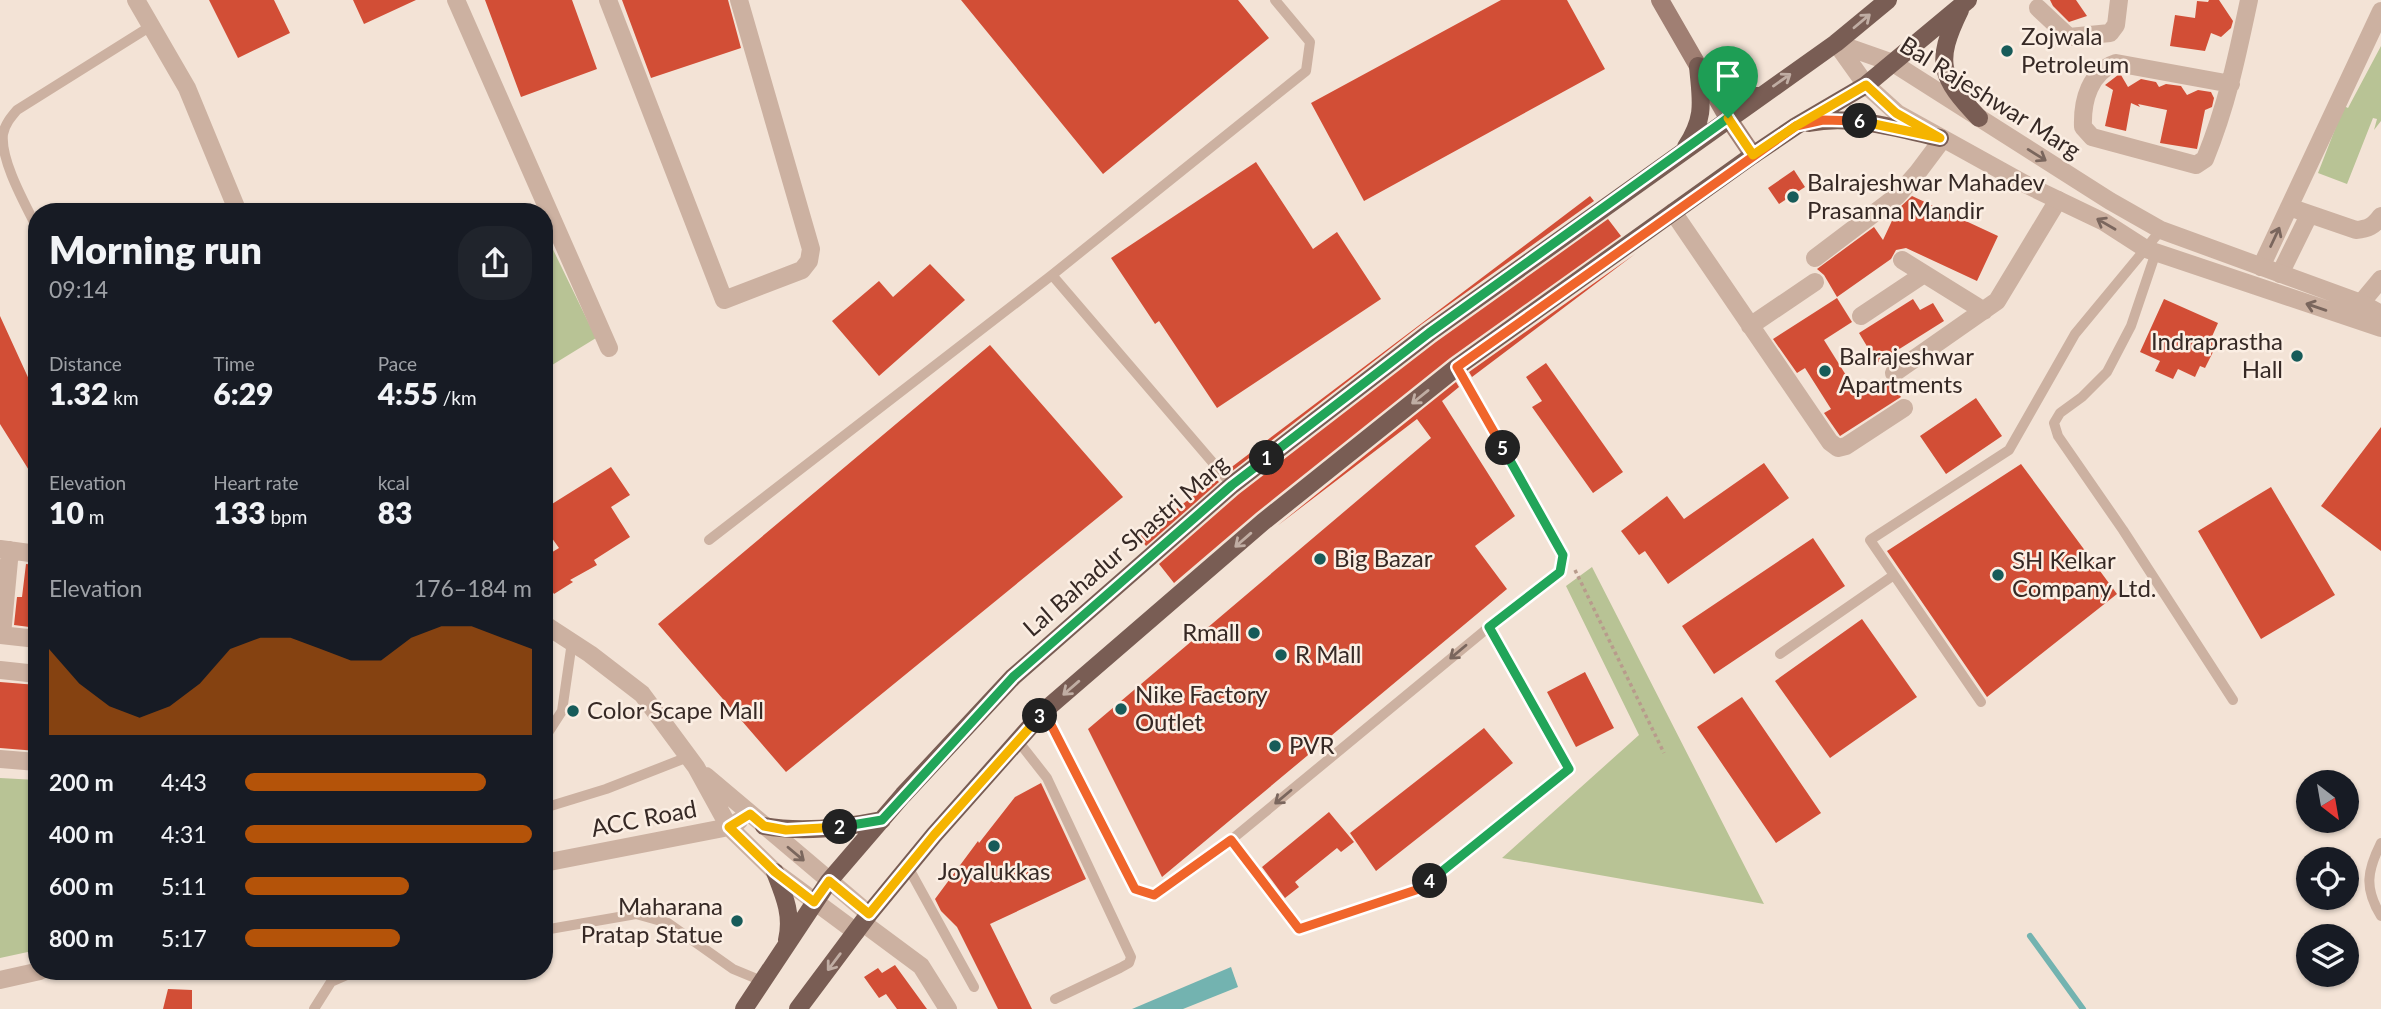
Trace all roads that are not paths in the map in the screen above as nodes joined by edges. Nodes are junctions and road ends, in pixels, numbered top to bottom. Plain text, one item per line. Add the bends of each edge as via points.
1 (136, 0) edge
2 (456, 0) edge
3 (608, 0) edge
4 (739, 0) edge
5 (1275, 0) edge
6 (1660, 0) edge
7 (1888, 0) edge
8 (2119, 0) edge
9 (2249, 0) edge
10 (1966, 2) edge
11 (2038, 8) dead end
12 (2381, 11) edge
13 (151, 26) junction
14 (1836, 43) junction
15 (1893, 63) junction
16 (1698, 66) junction
17 (2231, 84) junction
18 (1866, 85) junction
19 (1759, 96) junction
20 (1728, 118) junction
21 (1979, 118) junction
22 (1796, 126) junction
23 (1941, 139) junction
24 (1685, 149) junction
25 (1753, 155) junction
26 (2058, 200) junction
27 (234, 203) edge
28 (545, 203) edge
29 (2289, 207) junction
30 (28, 210) edge
31 (1673, 212) junction
32 (2309, 215) junction
33 (2381, 216) edge
34 (553, 221) edge
35 (2161, 230) junction
36 (2151, 251) junction
37 (1815, 258) dead end
38 (1902, 260) dead end
39 (2261, 267) junction
40 (1924, 274) junction
41 (2280, 274) junction
42 (1052, 275) junction
43 (2381, 279) edge
44 (1815, 282) dead end
45 (2361, 303) junction
46 (1984, 311) junction
47 (2381, 314) edge
48 (1861, 316) dead end
49 (1750, 326) junction
50 (2381, 328) edge
51 (609, 348) dead end
52 (1457, 367) junction
53 (1894, 373) dead end
54 (1904, 408) dead end
55 (1232, 485) junction
56 (709, 540) dead end
57 (5, 550) edge
58 (28, 553) edge
59 (1894, 575) junction
60 (1489, 627) junction
61 (553, 630) edge
62 (1, 635) edge
63 (28, 638) edge
64 (572, 642) junction
65 (1780, 654) dead end
66 (0, 670) edge
67 (28, 673) edge
68 (2233, 700) dead end
69 (1981, 702) dead end
70 (1044, 711) junction
71 (553, 725) edge
72 (1018, 741) junction
73 (0, 759) edge
74 (28, 761) edge
75 (692, 762) junction
76 (553, 805) edge
77 (750, 814) junction
78 (882, 820) junction
79 (764, 826) junction
80 (729, 827) junction
81 (1231, 840) junction
82 (2381, 843) edge
83 (553, 861) edge
84 (908, 867) junction
85 (775, 872) junction
86 (829, 881) junction
87 (814, 902) junction
88 (2381, 916) edge
89 (862, 923) junction
90 (553, 928) edge
91 (785, 947) junction
92 (28, 974) edge
93 (0, 980) edge
94 (336, 980) edge
95 (762, 981) junction
96 (974, 987) dead end
97 (1055, 999) dead end
98 (314, 1009) edge
99 (744, 1009) edge
100 (798, 1009) edge
101 (948, 1009) edge

1 - 13 street
2 - 28 street
3 - 4 street via 724,300 803,270 811,249
5 - 42 lane via 1310,43 1306,71
6 - 16 main road
14 -> 7 main road, Lal Bahadur Shastri Marg
8 - 11 street via 2116,25 2110,33 2069,37
9 - 17 street
10 - 15 main road
10 - 21 main road via 1947,38 1944,67 1953,91
12 - 29 street
13 - 27 street via 187,88
13 - 30 lane via 17,110 6,123 3,157
14 - 15 street, Bal Rajeshwar Marg
14 - 18 street, Bal Rajeshwar Marg
19 -> 14 main road, Lal Bahadur Shastri Marg
15 - 18 main road
15 - 21 street, Bal Rajeshwar Marg
16 - 19 main road via 1731,93
16 - 20 main road
16 - 24 main road via 1702,112
17 - 17 street via 2205,159 2196,165 2092,137 2083,127 2089,86 2095,76 2116,63
18 - 22 main road
18 - 23 street, Bal Rajeshwar Marg via 1896,113
19 - 20 main road, Lal Bahadur Shastri Marg
20 - 24 main road, Lal Bahadur Shastri Marg
20 - 25 main road
21 -> 35 street, Bal Rajeshwar Marg
22 - 23 main road via 1823,120 1861,121
22 - 25 main road
23 - 26 street, Bal Rajeshwar Marg
23 - 37 street via 1897,196
24 - 55 main road, Lal Bahadur Shastri Marg via 1429,333
25 - 31 main road
36 -> 26 street, Bal Rajeshwar Marg
26 - 46 street via 1997,301
29 - 32 street
39 -> 29 street
31 - 49 street
31 - 52 main road
32 - 33 street via 2356,230 2366,229
32 - 41 street
34 - 51 street
35 - 36 lane
35 - 39 street, Bal Rajeshwar Marg
50 -> 36 street, Bal Rajeshwar Marg
36 - 59 lane via 2075,334 2009,450 1870,540
36 - 68 lane via 2131,326 2107,372 2054,423 2058,436
38 - 40 street
39 - 41 street, Bal Rajeshwar Marg
40 - 46 street
40 - 48 street
41 - 45 street, Bal Rajeshwar Marg
42 - 55 lane
42 - 56 lane
43 - 45 street
44 - 49 street
45 - 47 street, Bal Rajeshwar Marg
46 - 53 street
49 - 54 street via 1838,448
52 - 60 lane via 1563,555 1560,572
52 -> 70 main road via 1263,522
55 - 78 main road, Lal Bahadur Shastri Marg via 1013,677
57 - 58 street
57 - 62 street
59 - 65 lane
59 - 69 lane
60 -> 81 lane
60 - 81 lane via 1569,769 1422,888 1299,929
61 - 64 street
62 - 63 street
64 - 71 lane via 562,711
64 - 75 street via 642,694
66 - 67 street
70 - 72 main road
70 - 81 lane via 1135,889 1154,895
72 - 84 main road
72 - 97 lane via 1047,778 1131,957 1120,968
73 - 74 street
75 - 76 lane
75 - 77 street
75 - 80 street
77 - 79 street
77 - 80 street, ACC Road
78 - 79 main road via 804,830
78 - 86 main road, Lal Bahadur Shastri Marg
79 -> 86 street
80 - 83 street, ACC Road
80 - 85 street
82 - 88 lane via 2371,863 2368,889
84 - 89 main road
84 - 96 lane
85 - 87 street
85 - 91 main road via 791,925
86 - 87 main road, Lal Bahadur Shastri Marg
86 - 89 street
87 - 89 street
87 - 91 main road, Lal Bahadur Shastri Marg
89 -> 100 main road
89 - 101 street via 921,966
90 - 95 lane via 636,914 667,923 733,969
91 - 95 main road, Lal Bahadur Shastri Marg
92 - 93 street
94 - 98 lane
95 - 99 main road, Lal Bahadur Shastri Marg

